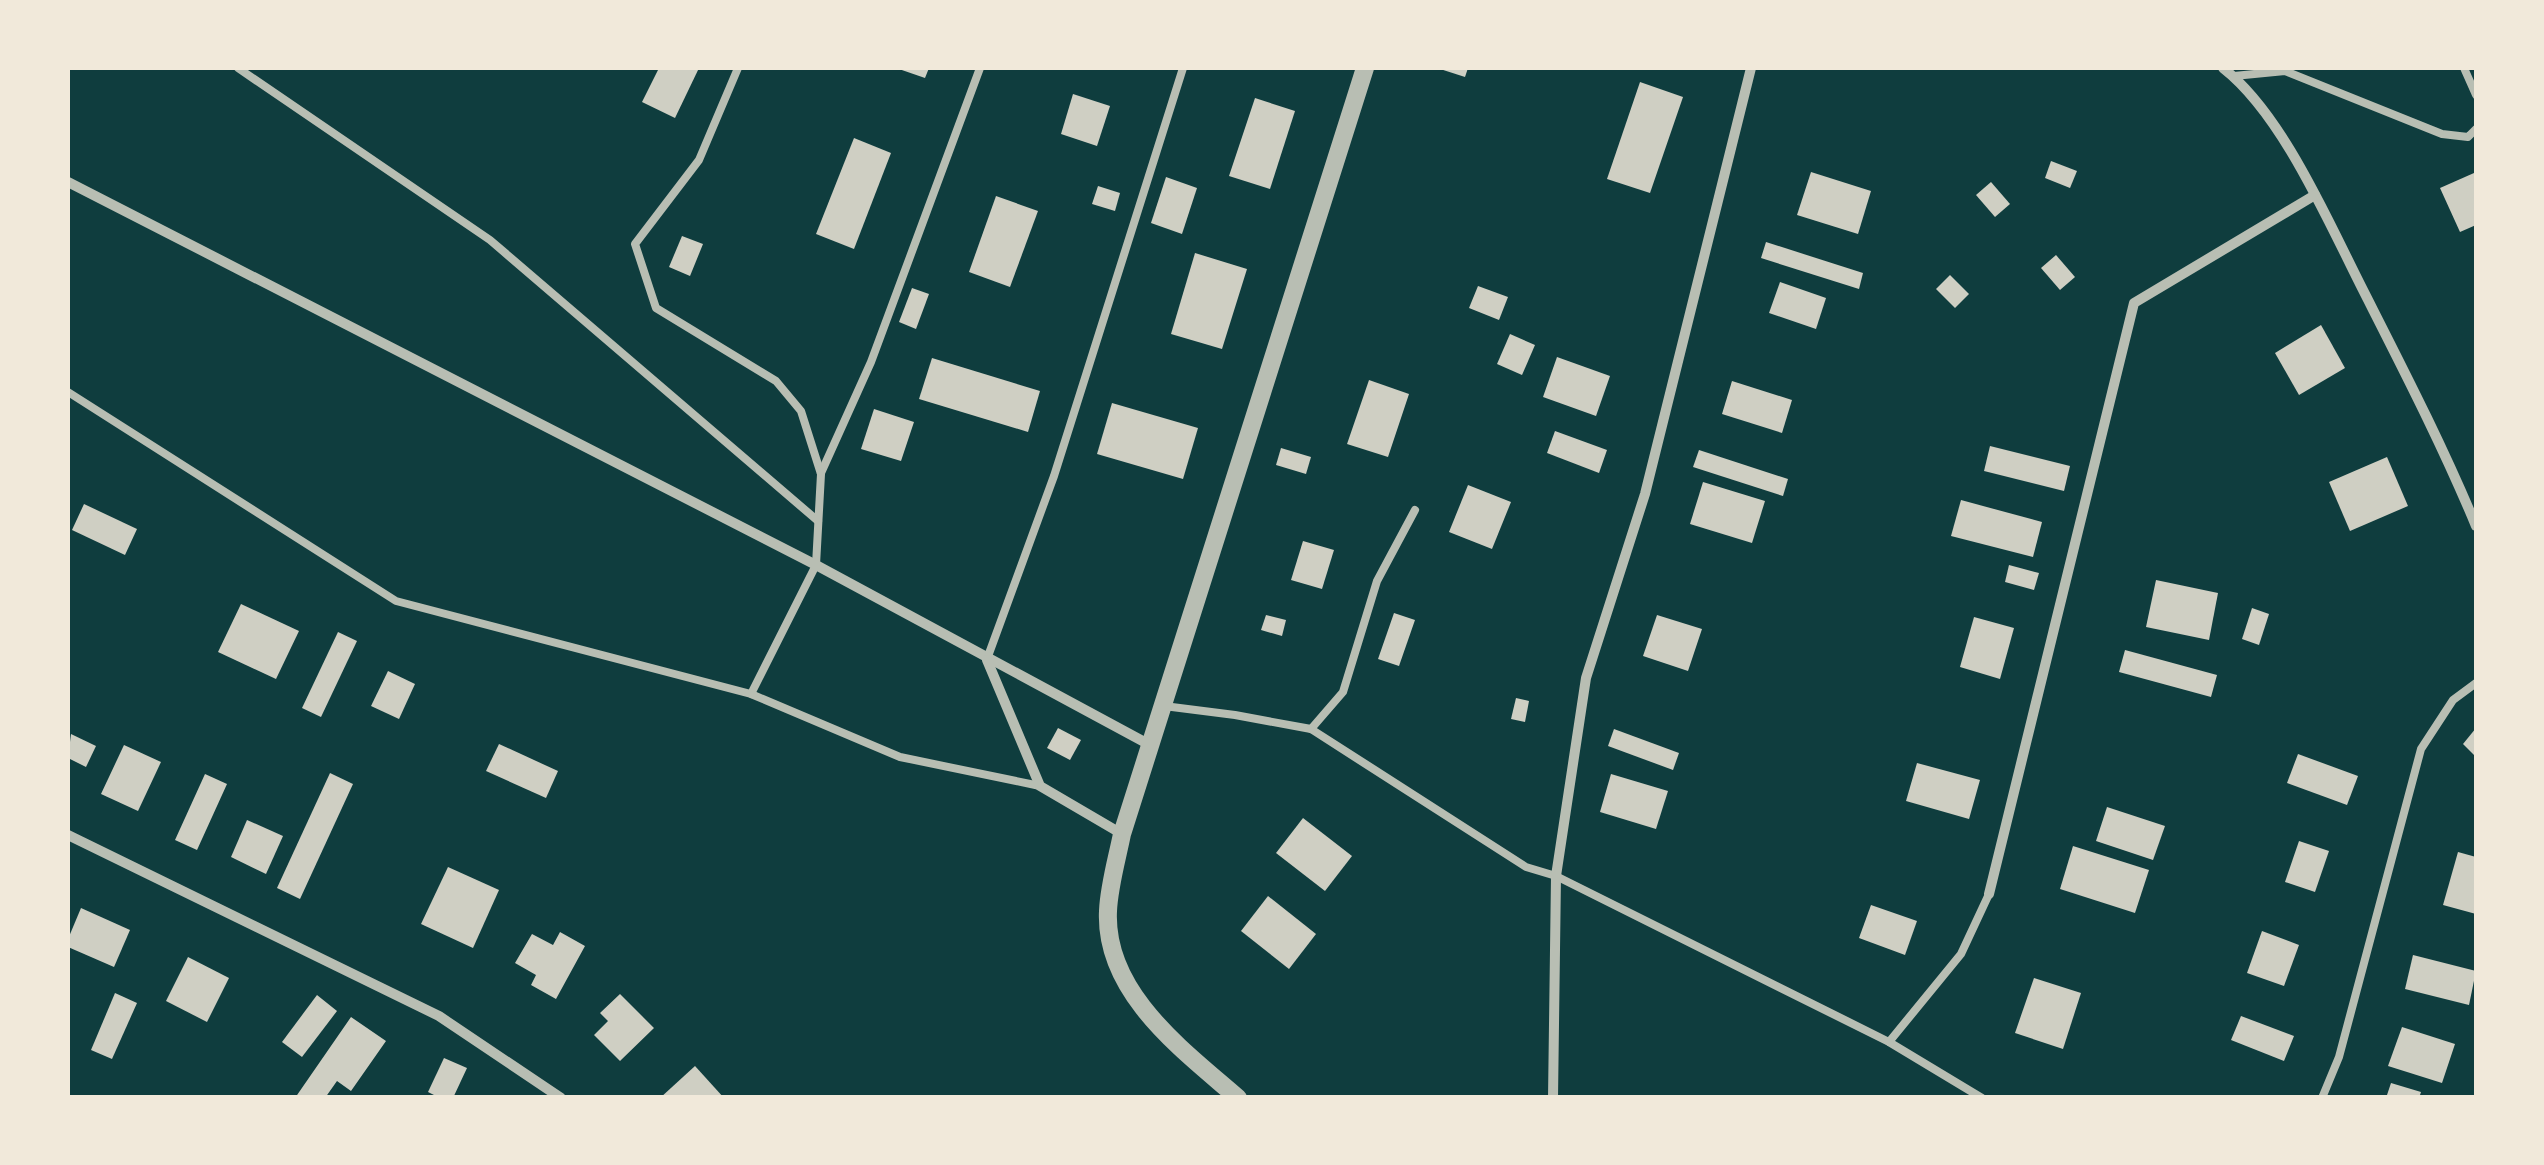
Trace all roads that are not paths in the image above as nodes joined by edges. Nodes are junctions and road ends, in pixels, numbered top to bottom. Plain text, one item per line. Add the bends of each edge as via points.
1 (238, 68) edge
2 (738, 68) edge
3 (980, 68) edge
4 (1184, 68) edge
5 (1365, 68) edge
6 (1751, 68) edge
7 (2223, 68) edge
8 (2464, 68) edge
9 (2234, 76) junction
10 (2476, 95) edge
11 (2476, 129) edge
12 (68, 182) edge
13 (2315, 196) junction
14 (68, 392) edge
15 (821, 474) junction
16 (1415, 510) dead end
17 (818, 521) junction
18 (2476, 526) edge
19 (816, 565) junction
20 (987, 659) junction
21 (2476, 684) edge
22 (750, 694) junction
23 (1162, 706) junction
24 (1311, 729) junction
25 (1150, 745) junction
26 (1040, 786) junction
27 (1122, 834) junction
28 (68, 835) edge
29 (1556, 876) junction
30 (1990, 894) joint
31 (1889, 1042) junction
32 (561, 1098) edge
33 (1238, 1098) edge
34 (1553, 1098) edge
35 (1982, 1098) edge
36 (2322, 1098) edge

1 - 17 lane via 490,240
2 - 15 lane via 699,160 635,244 656,308 776,381 801,411
3 - 15 lane
4 - 20 lane via 1054,476
5 - 23 street
6 - 29 street via 1645,494 1586,678
7 - 9 street
8 - 10 lane
9 - 11 lane via 2286,71 2442,134 2468,137
9 - 13 street
12 - 19 street
13 - 18 street
13 - 30 street via 2134,302
14 - 22 lane via 396,601
15 - 17 lane
16 - 24 lane via 1377,581 1342,692
17 - 19 lane
19 - 20 street
19 - 22 lane
20 - 25 street
20 - 26 street
21 - 36 lane via 2453,700 2421,750 2339,1057
22 - 26 lane via 900,757
23 - 24 lane
23 - 25 street
24 - 29 lane via 1526,867
25 - 27 street
26 - 27 street
27 - 33 street via 1108,914 1118,971 1164,1034
28 - 32 street via 439,1016
29 - 31 lane
29 - 34 street
30 - 31 lane via 1961,954
31 - 35 lane

